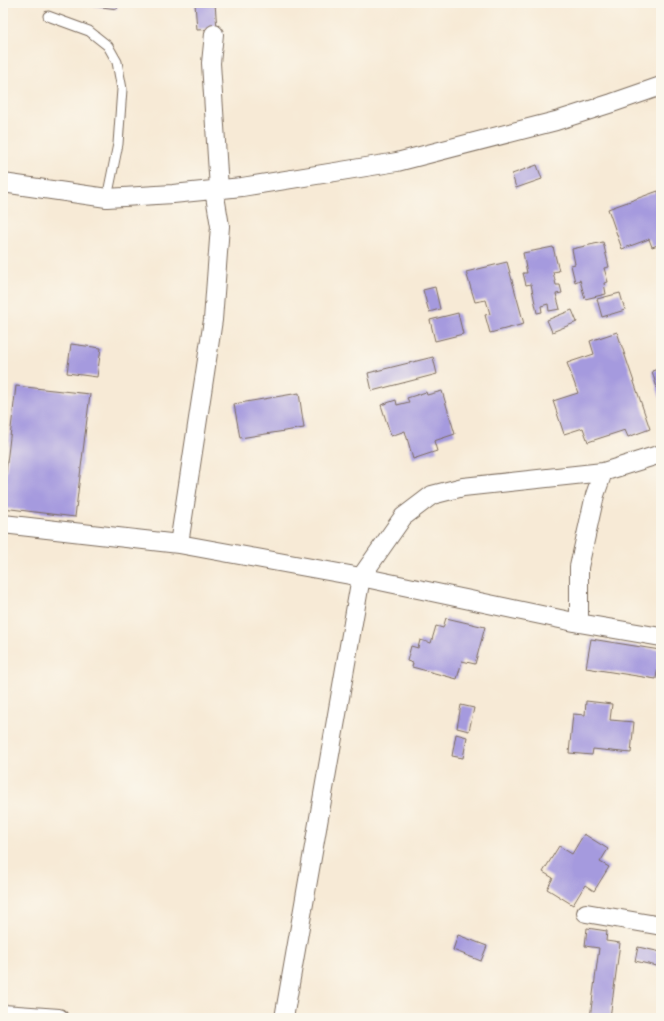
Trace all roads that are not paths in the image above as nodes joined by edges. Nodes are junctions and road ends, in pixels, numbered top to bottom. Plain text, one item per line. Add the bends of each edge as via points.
1 (48, 16) dead end
2 (214, 34) dead end
3 (661, 86) edge
4 (3, 183) edge
5 (217, 190) junction
6 (107, 198) junction
7 (661, 454) edge
8 (603, 472) junction
9 (3, 524) edge
10 (179, 544) junction
11 (361, 577) junction
12 (579, 623) junction
13 (661, 637) edge
14 (586, 913) dead end
15 (661, 926) edge
16 (3, 1014) edge
17 (25, 1017) edge
18 (58, 1018) edge
19 (284, 1018) edge

1 - 6 lane via 89,31 108,46 117,62 122,89 118,144
2 - 5 street via 211,64
3 - 5 street via 556,121 397,162
4 - 6 street
5 - 6 street
5 - 10 street via 220,226 213,320
7 - 8 street
8 - 11 street via 463,487 432,495 402,517
8 - 12 street via 595,495 579,567
9 - 10 street
10 - 11 street
11 - 12 street
11 - 19 street
12 - 13 street
14 - 15 street
16 - 17 street
17 - 18 street

